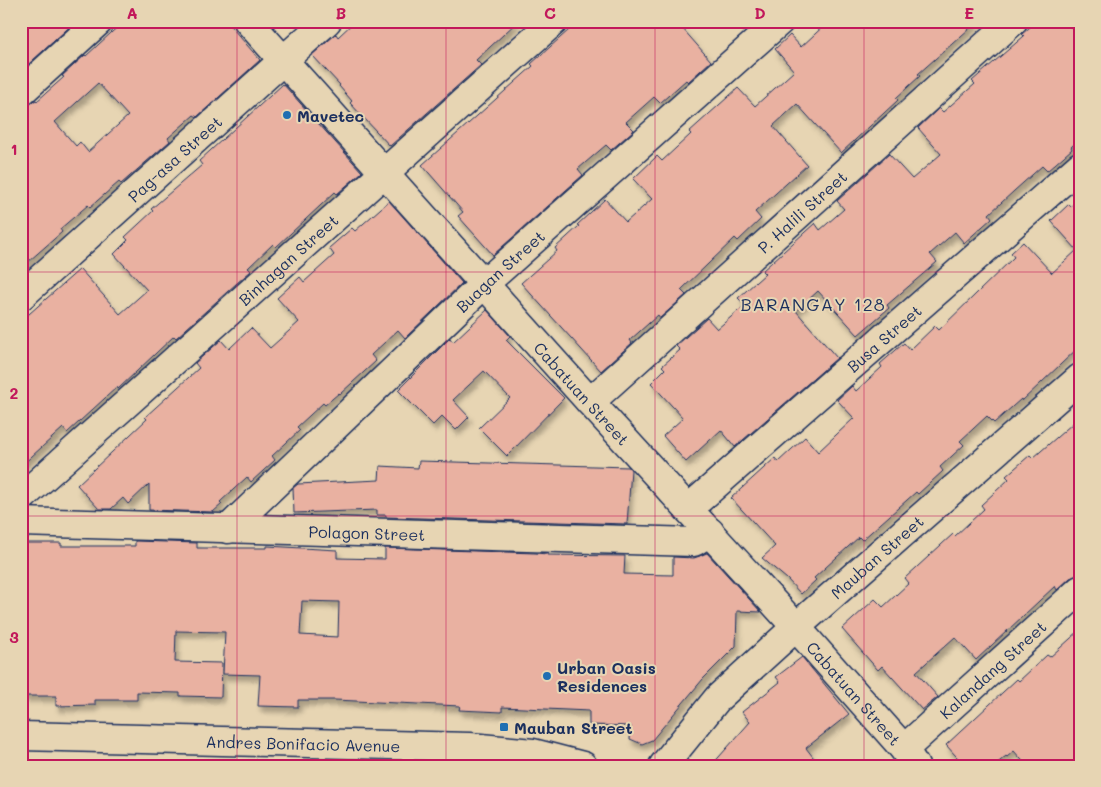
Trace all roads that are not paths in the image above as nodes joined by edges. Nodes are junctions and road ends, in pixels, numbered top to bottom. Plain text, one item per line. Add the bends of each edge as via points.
1 (99, 21) edge
2 (248, 21) edge
3 (327, 21) edge
4 (554, 21) edge
5 (780, 21) edge
6 (1013, 21) edge
7 (282, 60) junction
8 (21, 92) edge
9 (1080, 166) edge
10 (383, 173) junction
11 (484, 283) junction
12 (21, 296) edge
13 (1080, 378) edge
14 (590, 402) junction
15 (21, 498) edge
16 (688, 508) junction
17 (21, 522) edge
18 (228, 529) junction
19 (710, 532) junction
20 (1080, 590) edge
21 (796, 627) junction
22 (21, 736) edge
23 (909, 757) edge
24 (583, 766) edge
25 (663, 766) edge

1 - 8 street
2 - 7 street, Cabatuan Street
3 - 7 street, Pag-asa Street
4 - 10 street, Binhagan Street
5 - 11 street, Buagan Street
6 - 14 street, P. Halili Street
7 - 10 street, Cabatuan Street
7 - 12 street, Pag-asa Street
9 - 16 street, Busa Street
10 - 11 street, Cabatuan Street
10 - 15 street, Binhagan Street
11 - 14 street, Cabatuan Street
11 - 18 street, Buagan Street
13 - 21 street, Mauban Street
14 - 16 street, Cabatuan Street
16 - 19 street, Cabatuan Street
17 - 18 street, Polagon Street
18 - 19 street, Polagon Street via 694,542
19 - 21 street, Cabatuan Street
20 - 23 street, Kalandang Street
21 - 23 street, Cabatuan Street
21 - 25 street, Mauban Street via 718,698
22 - 24 street, Andres Bonifacio Avenue via 470,747 533,753

